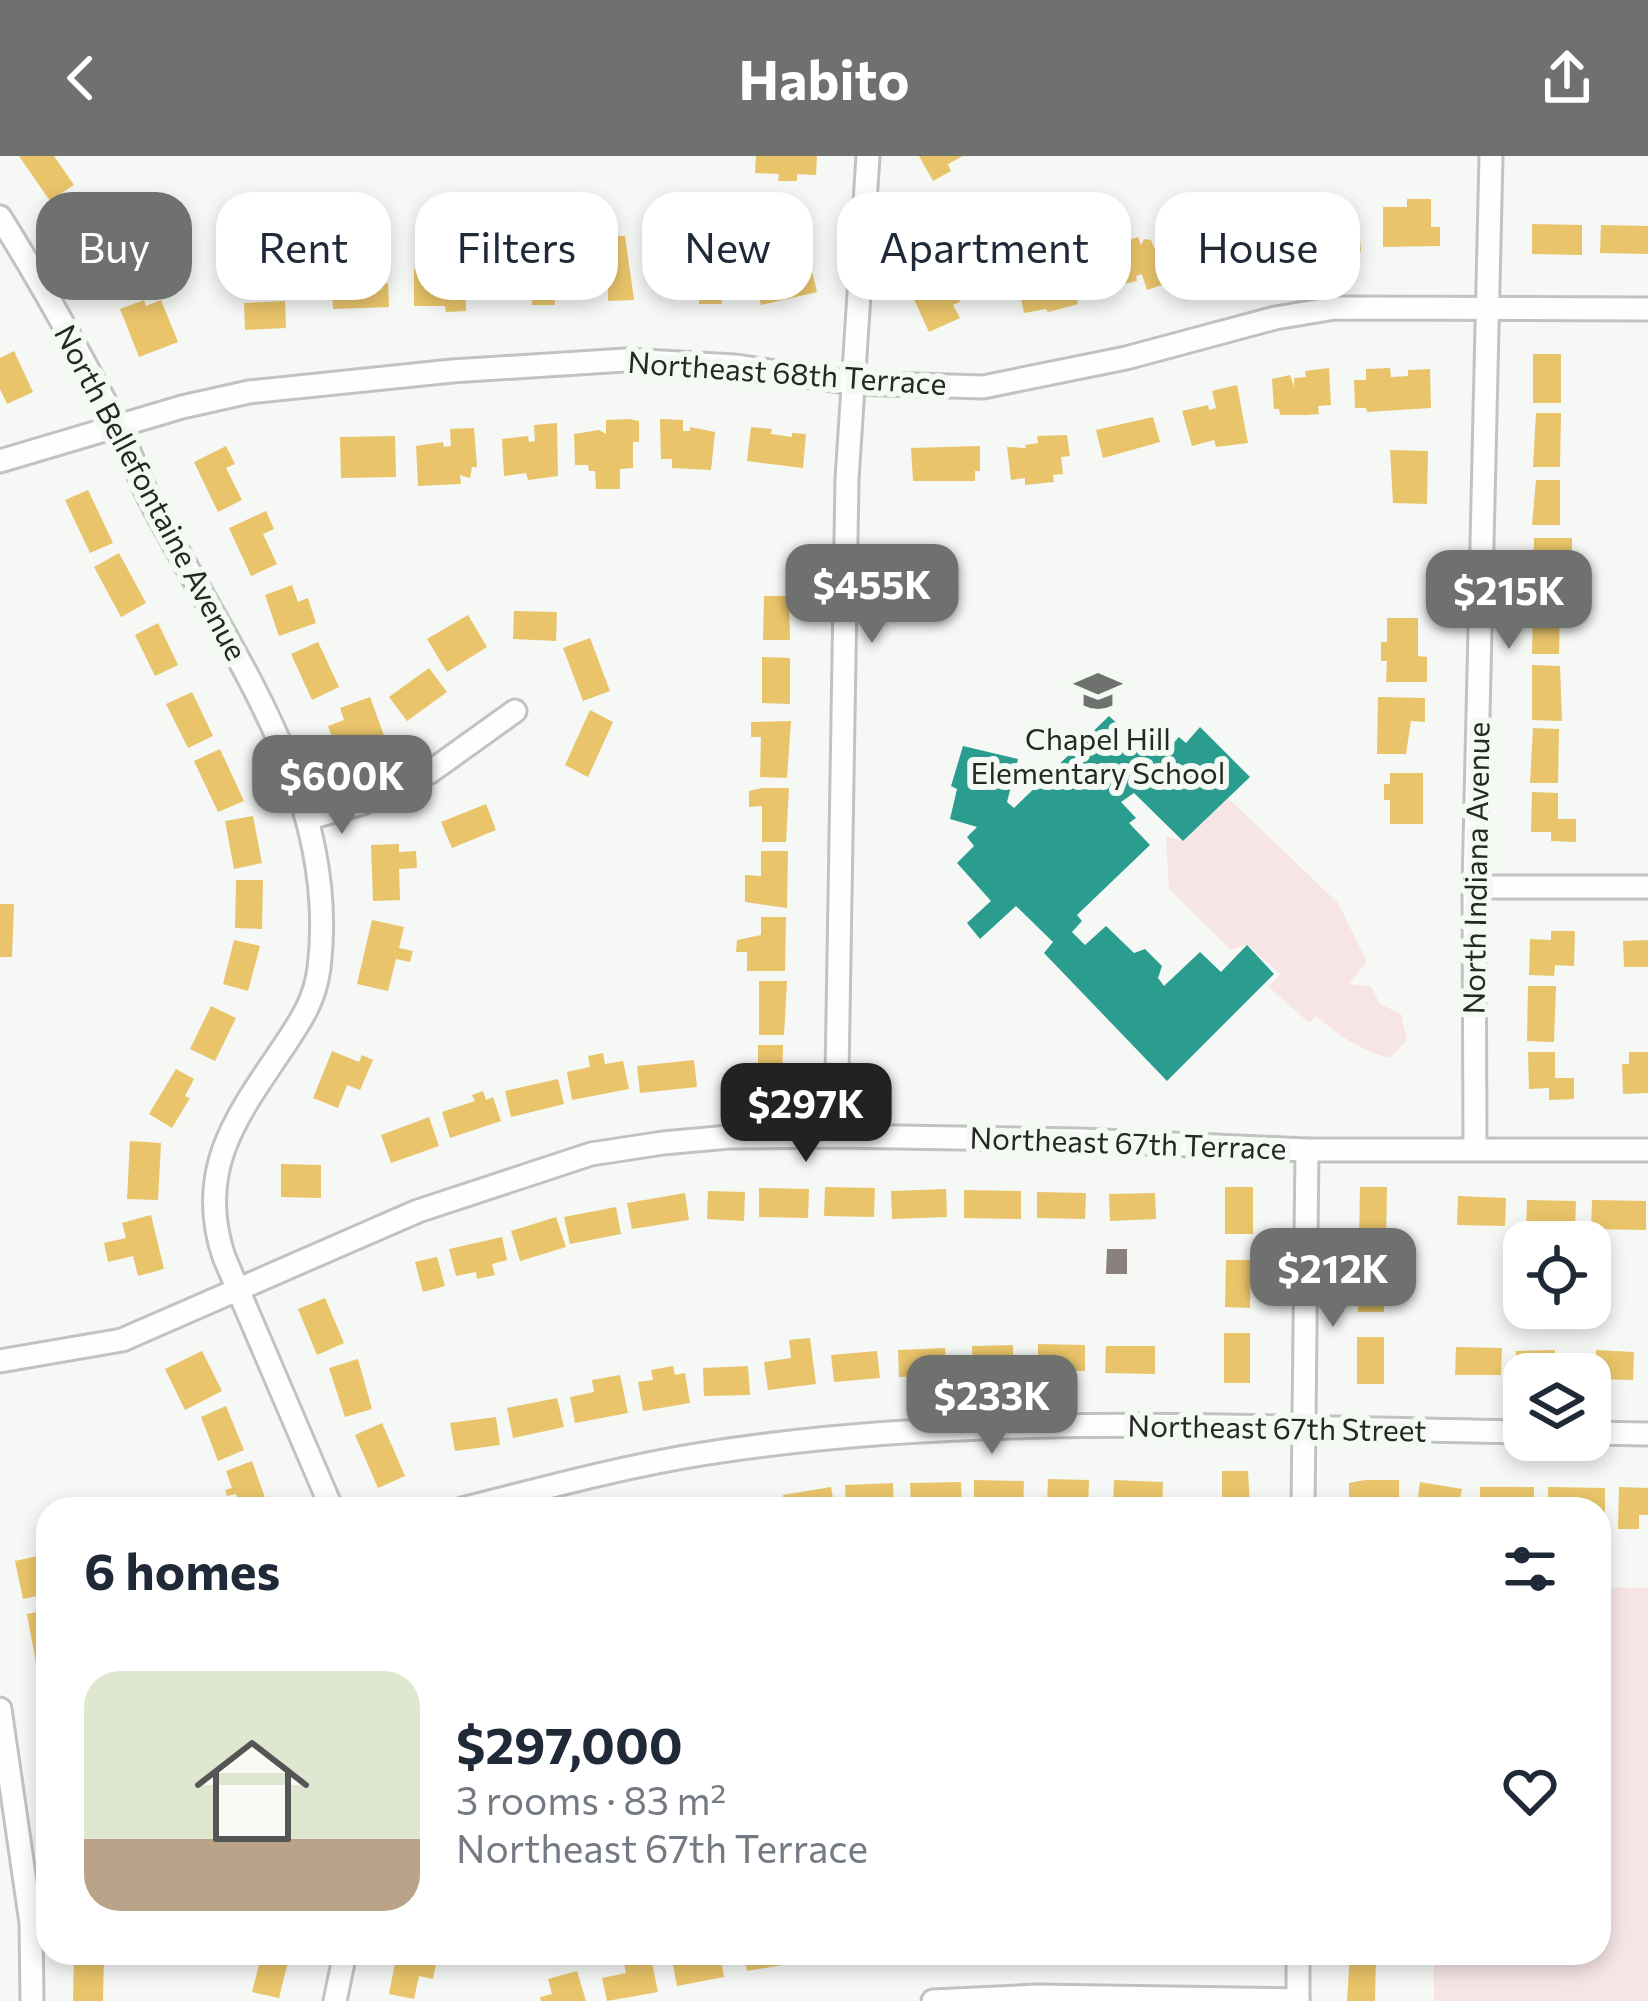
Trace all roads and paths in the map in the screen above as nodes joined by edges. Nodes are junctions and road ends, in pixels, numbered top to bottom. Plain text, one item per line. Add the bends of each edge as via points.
1 (868, 156) edge
2 (1491, 156) edge
3 (0, 217) edge
4 (1490, 308) junction
5 (1648, 309) edge
6 (852, 383) junction
7 (118, 427) junction
8 (0, 461) edge
9 (515, 711) dead end
10 (310, 818) junction
11 (1474, 887) junction
12 (1648, 887) edge
13 (836, 1136) junction
14 (1475, 1148) junction
15 (1307, 1150) junction
16 (1648, 1150) edge
17 (239, 1288) junction
18 (0, 1361) edge
19 (1302, 1429) junction
20 (1503, 1432) edge
21 (1611, 1433) edge
22 (1648, 1434) edge
23 (327, 1497) edge
24 (514, 1497) edge
25 (1303, 1497) edge
26 (0, 1709) edge
27 (342, 1965) edge
28 (1298, 1965) edge
29 (32, 2001) edge
30 (335, 2001) edge
31 (933, 2001) edge
32 (1298, 2001) edge

1 - 6 street
2 - 4 street, North Indiana Avenue
3 - 7 street, North Bellefontaine Avenue
4 - 5 street, Northeast 68th Terrace
4 - 6 street, Northeast 68th Terrace via 1315,311 983,387
4 - 11 street, North Indiana Avenue
6 - 7 street, Northeast 68th Terrace via 625,360 296,386
6 - 13 street
7 - 8 street, Northeast 68th Terrace
7 - 10 street, North Bellefontaine Avenue via 287,755
9 - 10 street via 430,772
10 - 17 street, North Bellefontaine Avenue via 321,943 311,1005 226,1134 214,1182 214,1230
11 - 12 street
11 - 14 street, North Indiana Avenue
13 - 15 street, Northeast 67th Terrace
13 - 17 street, Northeast 67th Terrace via 729,1137 591,1154 418,1211
14 - 15 street, Northeast 67th Terrace
14 - 16 street, Northeast 67th Terrace
15 - 19 street
17 - 18 street, Northeast 67th Terrace via 122,1340
17 - 23 street, North Bellefontaine Avenue
19 - 20 street, Northeast 67th Street
19 - 24 street, Northeast 67th Street via 1024,1427 798,1442 701,1454
19 - 25 street
21 - 22 street
26 - 29 street via 28,1903
27 - 30 street
28 - 32 street
31 - 32 street

